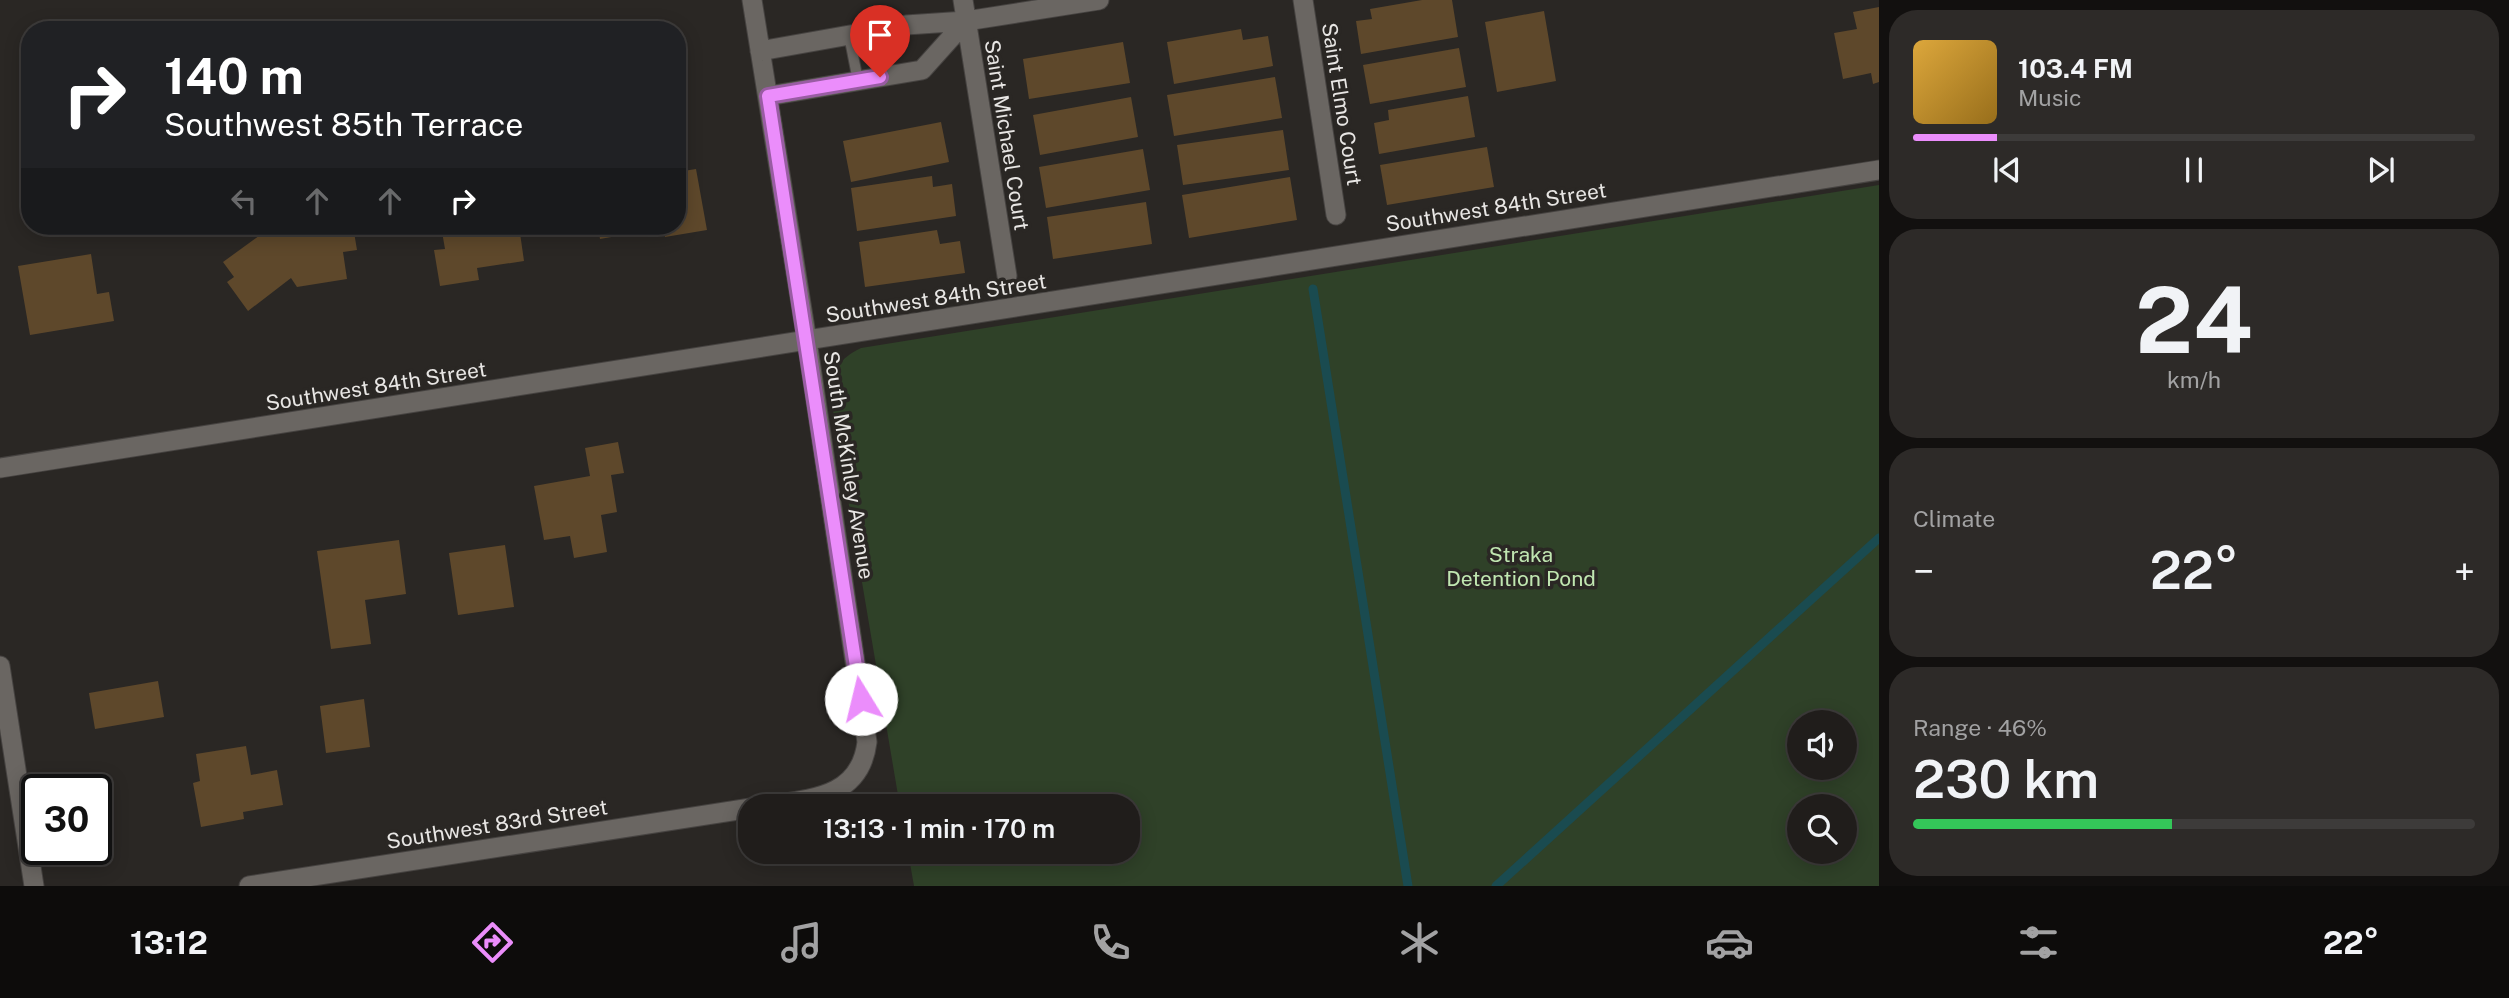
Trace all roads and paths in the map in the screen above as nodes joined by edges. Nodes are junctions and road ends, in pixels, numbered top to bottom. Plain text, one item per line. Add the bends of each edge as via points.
1 (752, 0) edge
2 (962, 0) edge
3 (1099, 0) edge
4 (1303, 0) edge
5 (966, 21) junction
6 (849, 35) junction
7 (760, 51) junction
8 (858, 81) junction
9 (768, 96) junction
10 (1879, 170) edge
11 (1336, 215) dead end
12 (1007, 276) dead end
13 (807, 341) junction
14 (0, 468) edge
15 (0, 666) edge
16 (10, 788) edge
17 (825, 794) edge
18 (738, 810) edge
19 (34, 886) edge
20 (249, 886) edge

1 - 7 street, South McKinley Avenue
2 - 5 street, Saint Michael Court
3 - 5 street
4 - 11 street, Saint Elmo Court
5 - 6 street
5 - 8 street via 922,70
5 - 12 street, Saint Michael Court
6 - 7 street
6 - 8 lane
7 - 9 street, South McKinley Avenue
8 - 9 street
9 - 13 street, South McKinley Avenue
10 - 13 street, Southwest 84th Street
13 - 14 street, Southwest 84th Street
13 - 17 street, South McKinley Avenue via 866,726 860,770 853,780
15 - 16 street
16 - 19 street
18 - 20 street, Southwest 83rd Street

